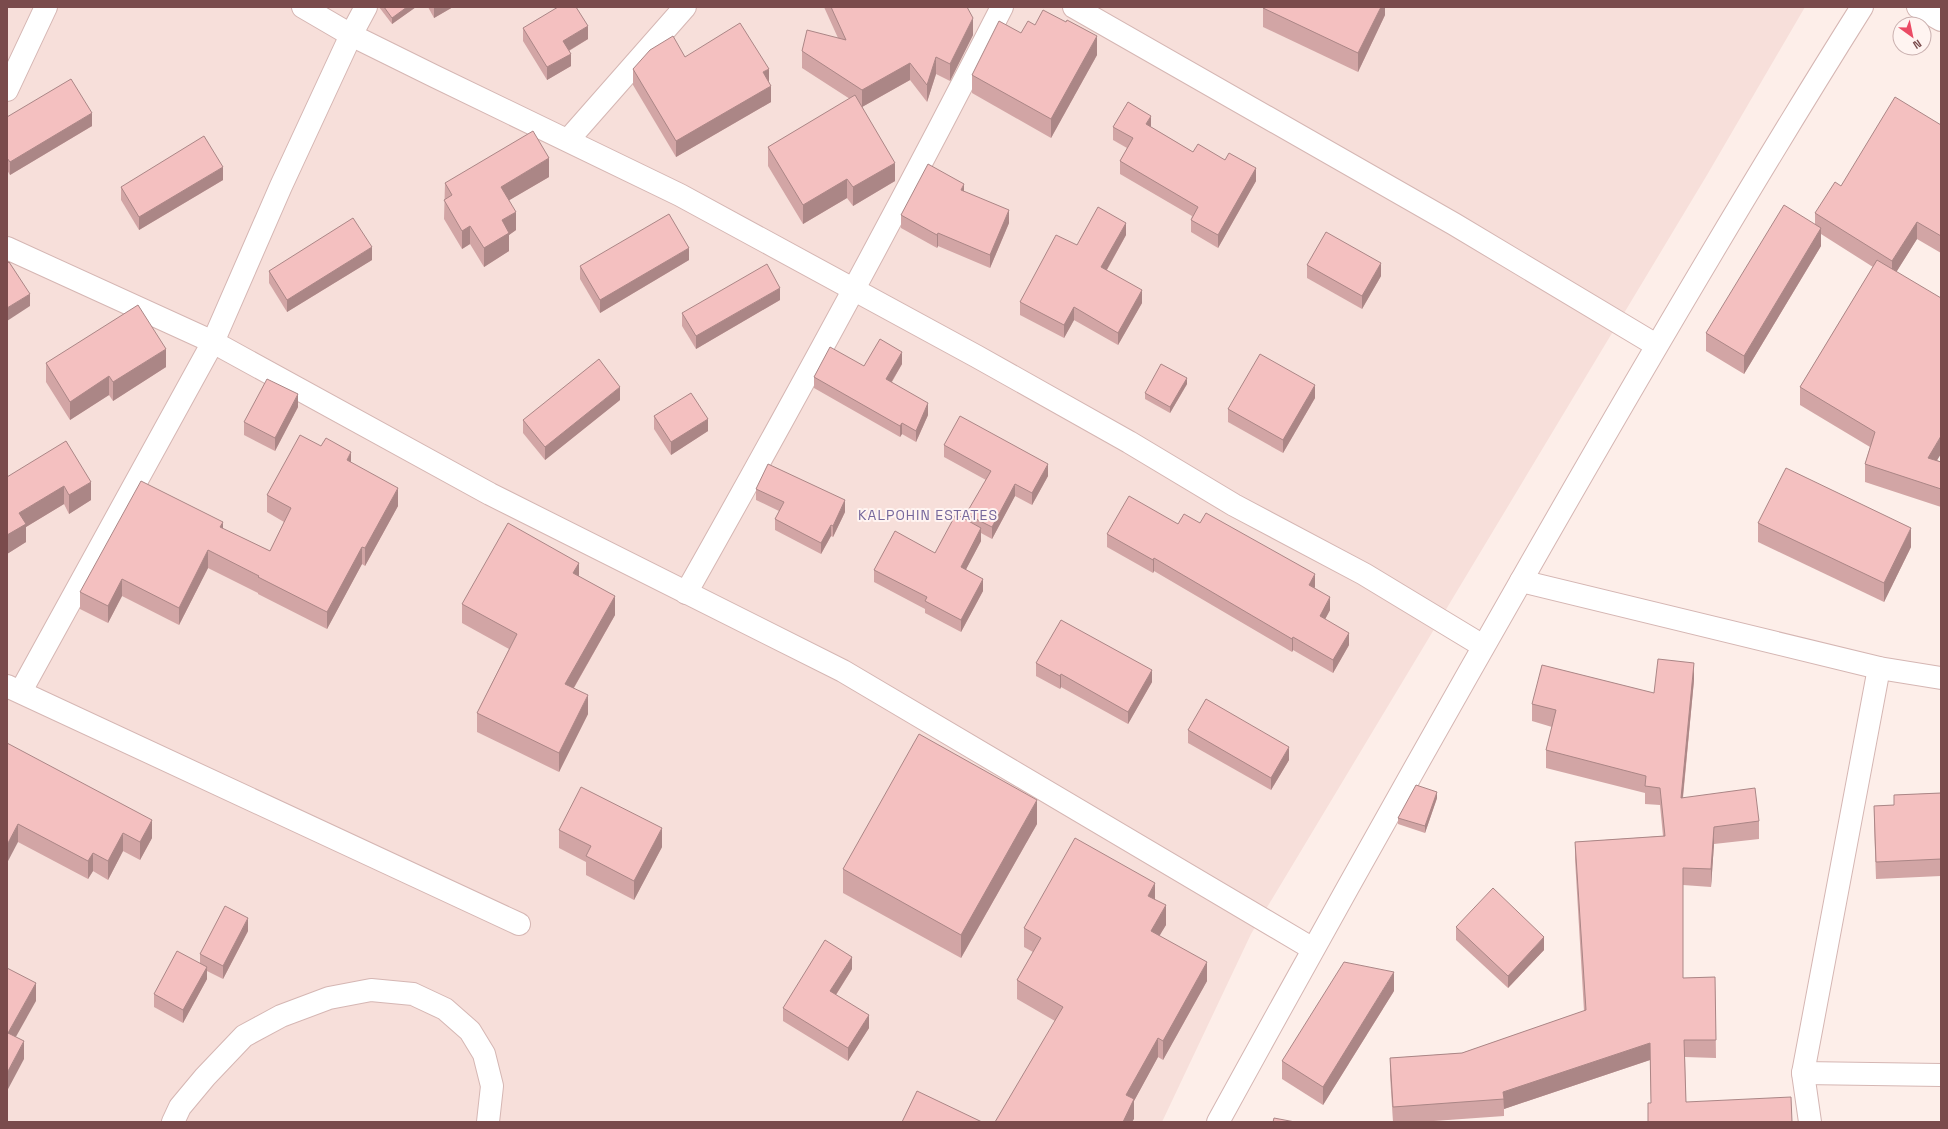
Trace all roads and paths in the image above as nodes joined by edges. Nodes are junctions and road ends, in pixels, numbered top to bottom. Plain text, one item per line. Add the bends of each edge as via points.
1 (46, 7) edge
2 (302, 7) edge
3 (366, 7) edge
4 (685, 7) edge
5 (1002, 7) edge
6 (1074, 7) edge
7 (1862, 7) edge
8 (1918, 7) edge
9 (1941, 20) edge
10 (351, 35) junction
11 (7, 90) edge
12 (568, 140) junction
13 (7, 248) edge
14 (854, 289) junction
15 (213, 342) junction
16 (1656, 345) junction
17 (1521, 581) junction
18 (686, 593) junction
19 (1483, 646) junction
20 (1879, 668) junction
21 (1941, 678) edge
22 (14, 688) edge
23 (519, 924) dead end
24 (1312, 949) junction
25 (1803, 1073) junction
26 (1941, 1075) edge
27 (173, 1122) edge
28 (488, 1122) edge
29 (1218, 1122) edge
30 (1810, 1122) edge

1 - 11 street
2 - 10 street
3 - 10 street
4 - 12 street
5 - 14 street
6 - 16 street via 1454,224
7 - 16 street
8 - 9 street
10 - 12 street
10 - 15 street
12 - 14 street via 680,195
13 - 15 street
14 - 18 street
14 - 19 street via 1129,442 1234,505 1364,574
15 - 18 street via 490,494
15 - 22 street
16 - 17 street
17 - 19 street
17 - 20 street
18 - 24 street via 843,671
19 - 24 street
20 - 21 street
20 - 25 street
22 - 23 street
24 - 29 street
25 - 26 street
25 - 30 street
27 - 28 street via 180,1107 244,1036 281,1016 328,998 371,990 413,994 445,1009 470,1031 484,1054 492,1086

